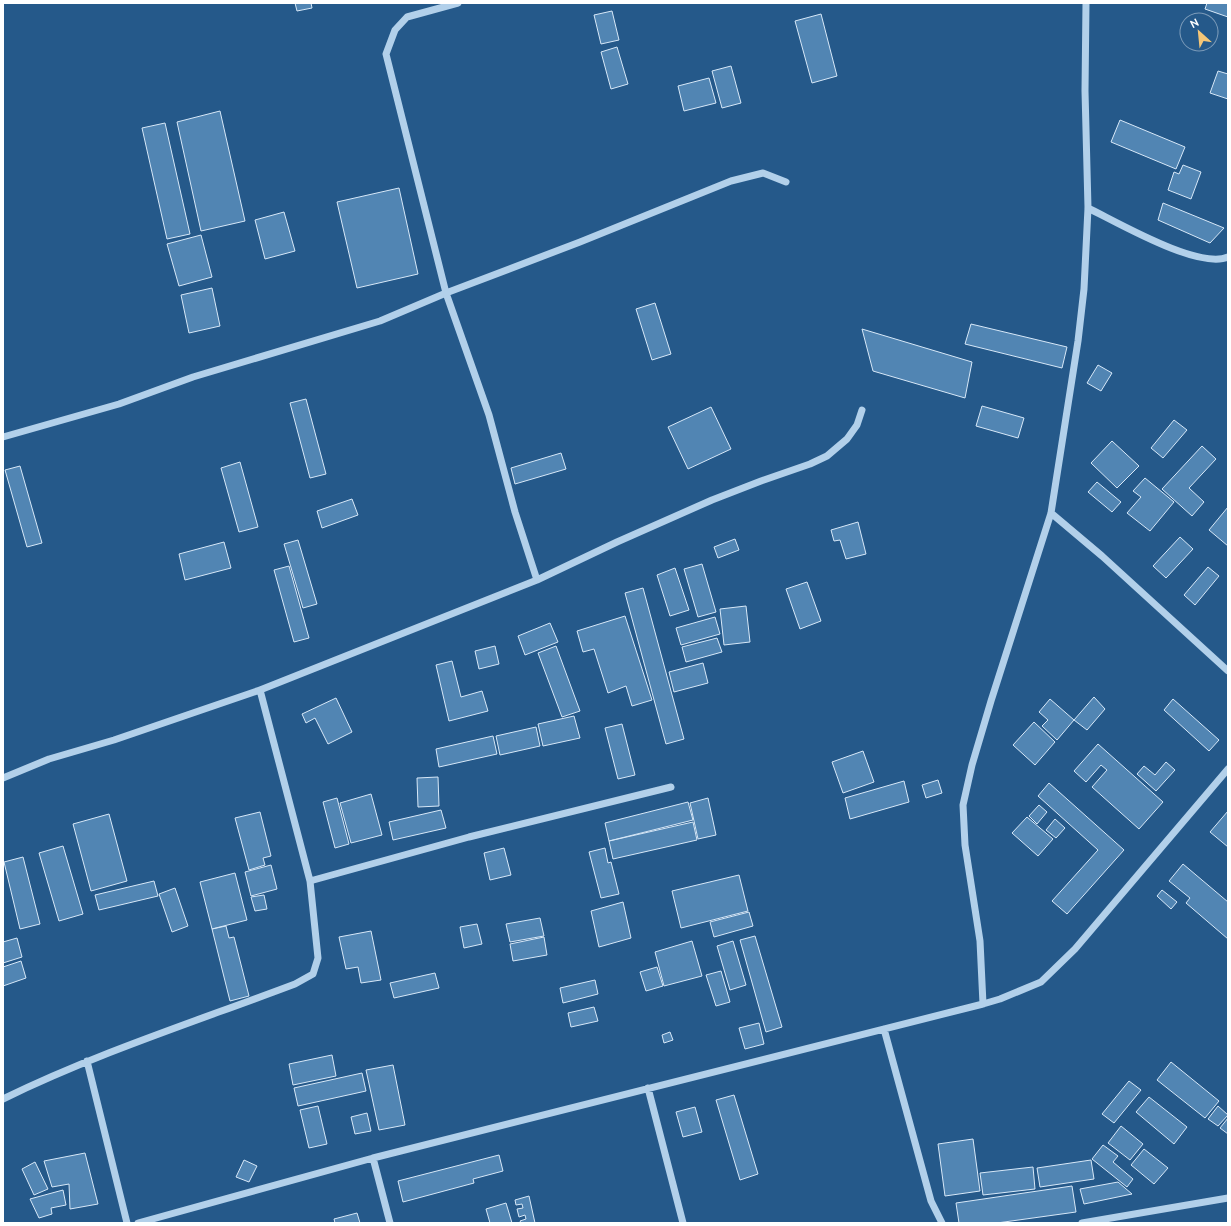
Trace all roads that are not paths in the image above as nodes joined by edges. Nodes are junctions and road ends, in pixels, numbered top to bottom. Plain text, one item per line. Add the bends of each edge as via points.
1 (458, 3) edge
2 (1086, 3) edge
3 (786, 182) dead end
4 (1088, 208) junction
5 (1228, 257) edge
6 (446, 293) junction
7 (862, 410) dead end
8 (3, 437) edge
9 (1051, 513) junction
10 (537, 580) junction
11 (1228, 671) edge
12 (260, 690) junction
13 (1228, 769) edge
14 (3, 778) edge
15 (671, 787) dead end
16 (310, 881) junction
17 (983, 1004) junction
18 (884, 1029) junction
19 (87, 1061) junction
20 (648, 1088) junction
21 (3, 1099) edge
22 (373, 1158) junction
23 (1228, 1198) edge
24 (127, 1223) edge
25 (138, 1223) edge
26 (390, 1223) edge
27 (683, 1223) edge
28 (942, 1223) edge
29 (1082, 1223) edge

1 - 6 street via 407,17 395,30 386,54
2 - 4 street
3 - 6 street via 763,173 731,181
4 - 5 street via 1172,249 1200,258 1221,260
4 - 9 street via 1084,289
6 - 8 street via 358,328 193,377 119,404
6 - 10 street via 489,415 515,512
7 - 10 street via 857,425 847,439 827,456 712,500
9 - 11 street
9 - 17 street via 991,701 963,805 965,844 980,941
10 - 12 street
12 - 14 street via 114,740 49,759
12 - 16 street
13 - 17 street via 1075,949 1041,982
15 - 16 street via 469,837
16 - 19 street via 318,958 313,974 295,984
17 - 18 street
18 - 20 street
18 - 28 street via 931,1201
19 - 21 street
19 - 24 street
20 - 22 street
20 - 27 street
22 - 25 street
22 - 26 street
23 - 29 street

